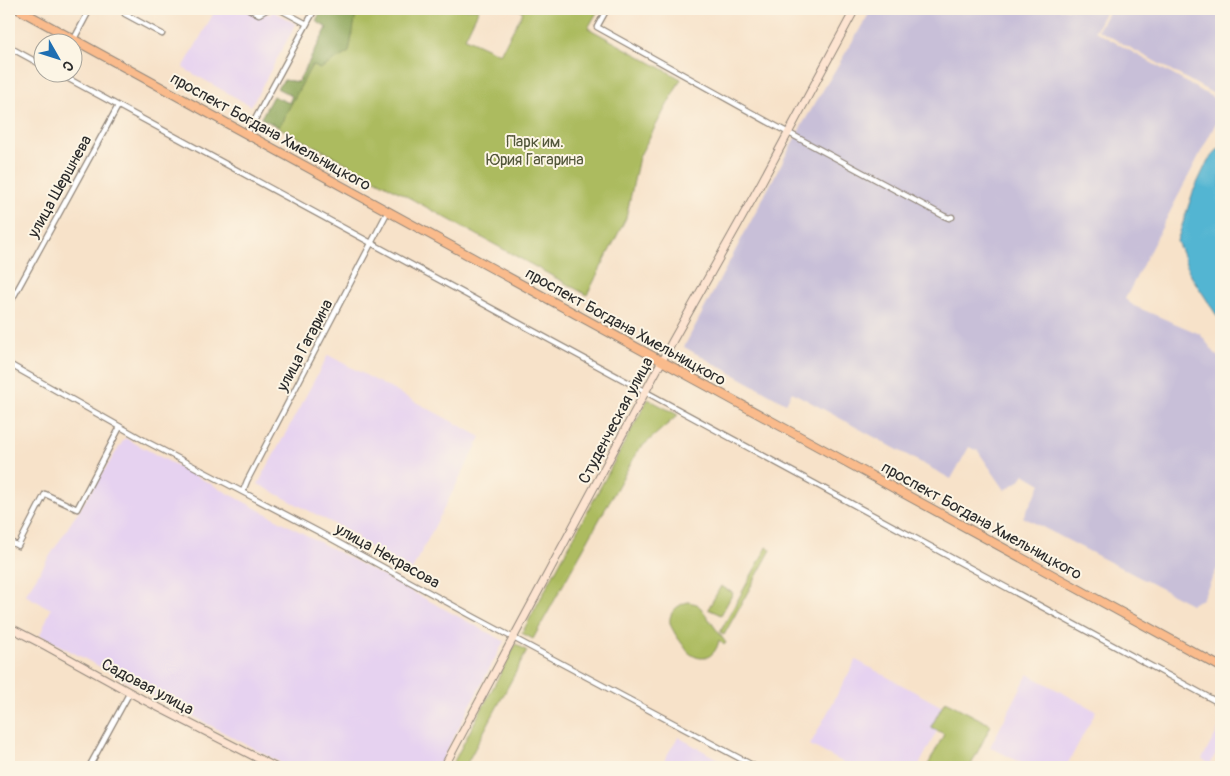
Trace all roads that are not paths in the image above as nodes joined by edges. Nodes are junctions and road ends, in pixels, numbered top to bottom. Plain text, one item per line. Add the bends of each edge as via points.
1 (18, 9) edge
2 (90, 9) edge
3 (128, 9) edge
4 (249, 9) edge
5 (268, 9) edge
6 (279, 9) edge
7 (315, 9) edge
8 (606, 9) edge
9 (855, 9) edge
10 (307, 24) junction
11 (61, 32) edge
12 (78, 32) edge
13 (162, 34) dead end
14 (82, 43) edge
15 (9, 47) edge
16 (32, 60) edge
17 (74, 82) edge
18 (118, 106) junction
19 (788, 133) junction
20 (247, 134) junction
21 (388, 211) junction
22 (952, 217) dead end
23 (371, 243) junction
24 (9, 305) edge
25 (662, 361) junction
26 (9, 364) edge
27 (646, 392) junction
28 (120, 426) junction
29 (243, 491) junction
30 (9, 541) edge
31 (9, 627) edge
32 (514, 638) junction
33 (1221, 667) edge
34 (130, 692) junction
35 (1221, 704) edge
36 (89, 767) edge
37 (275, 767) edge
38 (444, 767) edge
39 (756, 767) edge

1 - 11 main road, проспект Богдана Хмельницкого
2 - 12 street
3 - 13 street via 125,14
4 - 5 street via 259,14
6 - 10 street
7 - 10 street
8 - 19 street via 597,27
9 - 19 main road, Студенческая улица
10 - 20 street
14 - 20 main road, проспект Богдана Хмельницкого
15 - 16 street
17 - 18 street
18 - 23 street
18 - 24 street, улица Шершнева
19 - 22 street via 946,218
19 - 25 main road, Студенческая улица
20 - 21 main road, проспект Богдана Хмельницкого
21 - 23 street, улица Гагарина
21 - 25 main road, проспект Богдана Хмельницкого
23 - 27 street
23 - 29 street, улица Гагарина
25 - 27 main road, Студенческая улица
25 - 33 main road, проспект Богдана Хмельницкого
26 - 28 street, улица Некрасова
27 - 32 main road, Студенческая улица
27 - 35 street
28 - 29 street, улица Некрасова
28 - 30 street via 77,508 45,494 18,546
29 - 32 street, улица Некрасова
31 - 34 main road, Садовая улица
32 - 38 main road, Студенческая улица
32 - 39 street, улица Некрасова
34 - 36 street
34 - 37 main road, Садовая улица

